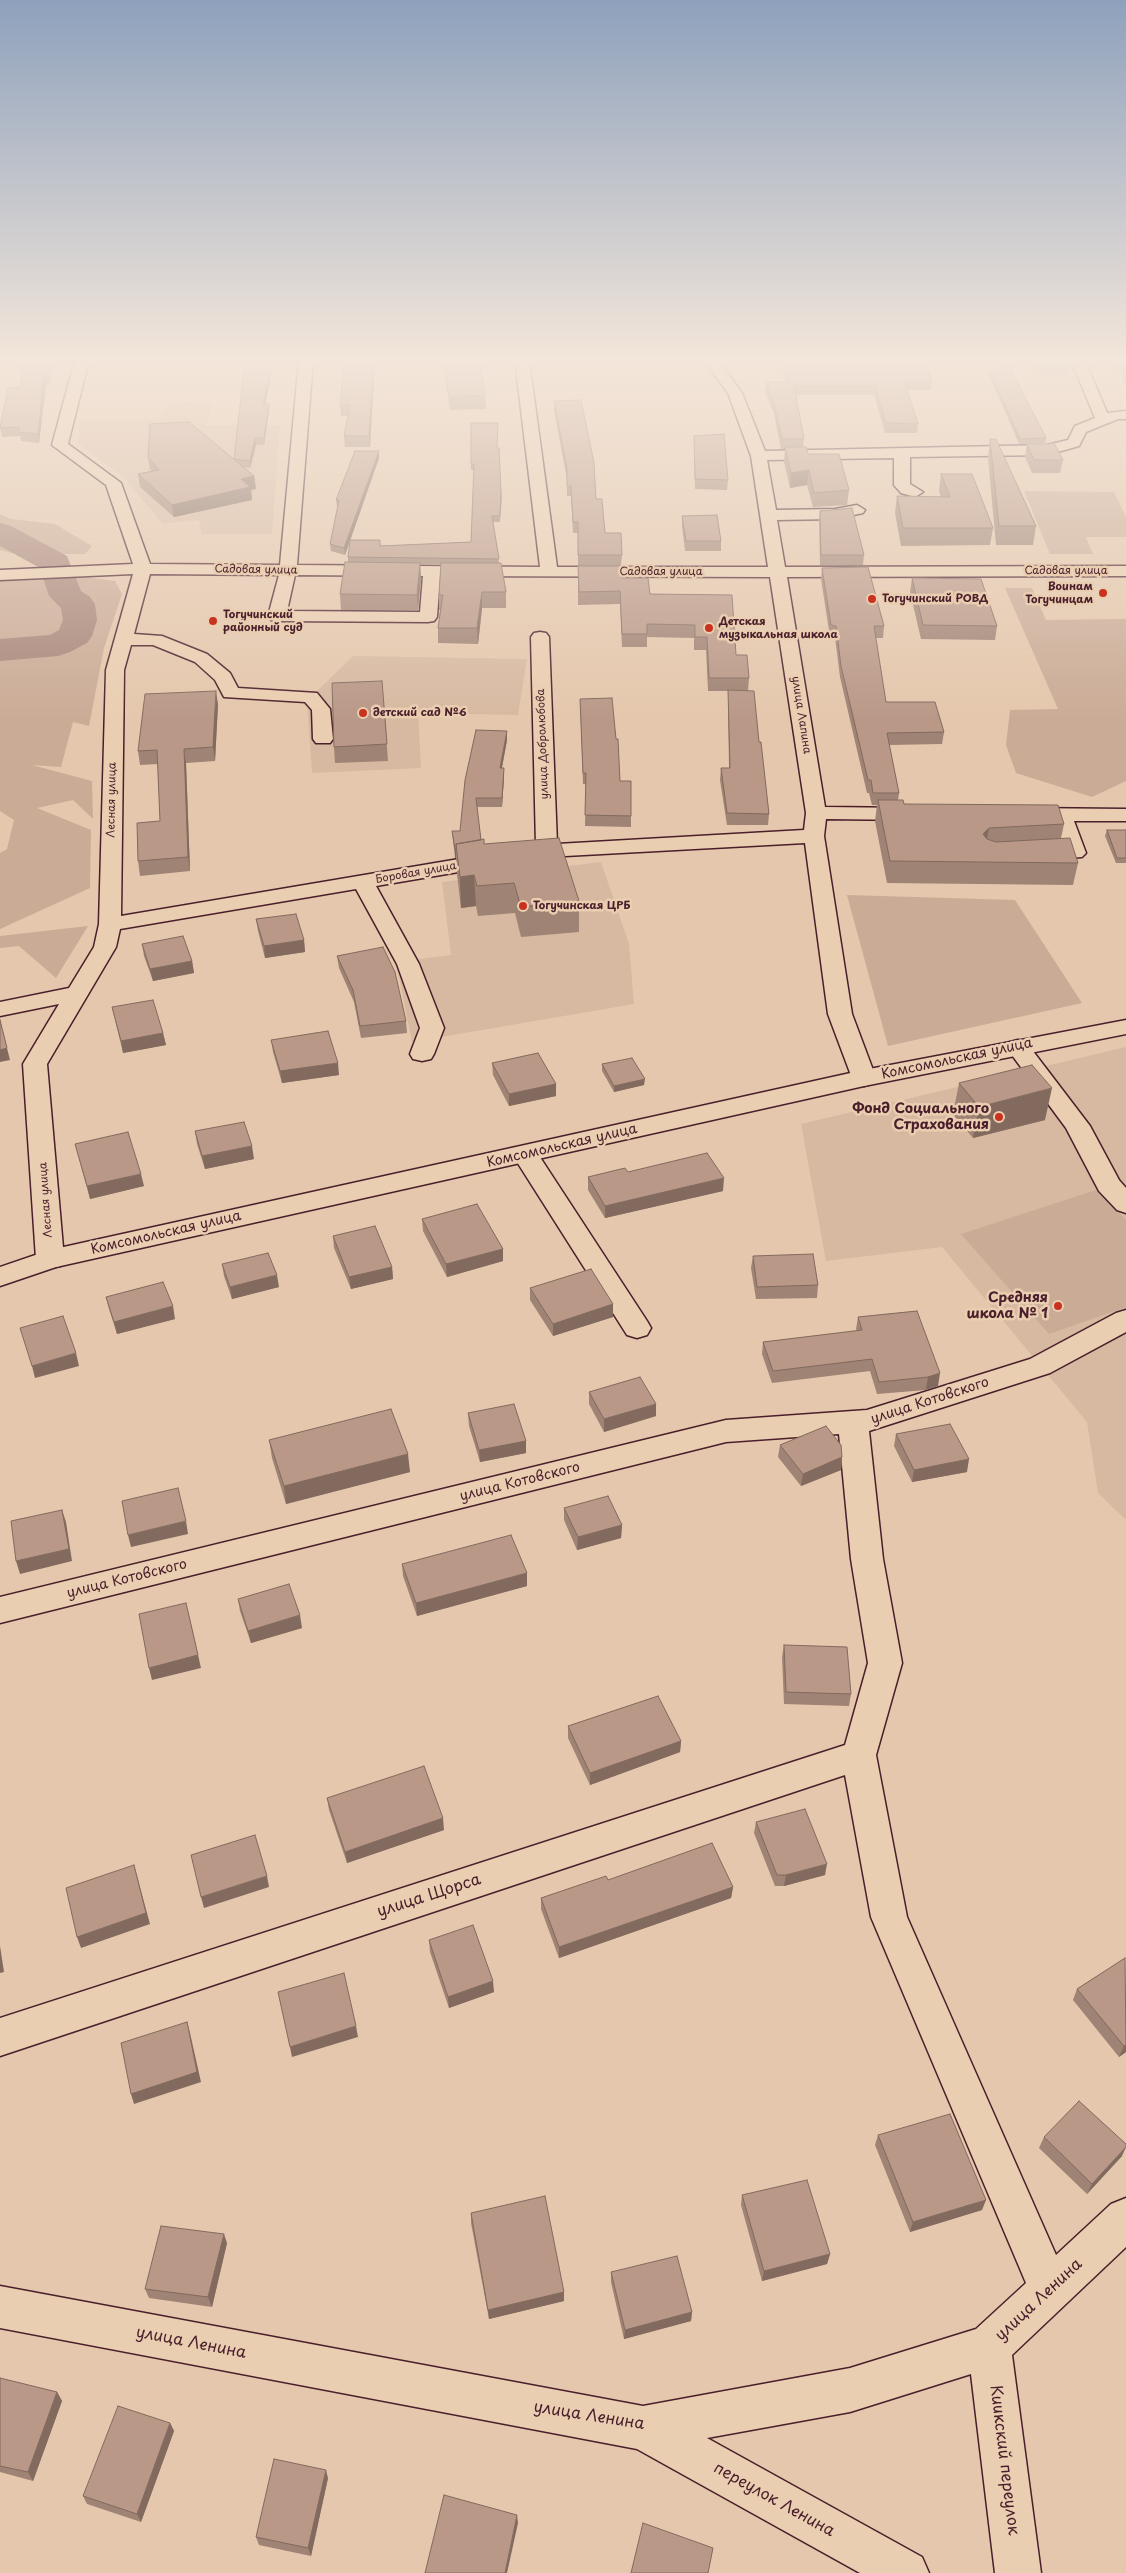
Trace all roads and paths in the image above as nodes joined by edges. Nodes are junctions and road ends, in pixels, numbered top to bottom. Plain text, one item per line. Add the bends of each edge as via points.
1 (109, 480) edge
2 (296, 480) edge
3 (537, 480) edge
4 (763, 480) edge
5 (902, 480) edge
6 (915, 492) dead end
7 (856, 510) dead end
8 (769, 514) junction
9 (143, 569) junction
10 (288, 570) junction
11 (432, 571) junction
12 (1126, 571) edge
13 (549, 572) junction
14 (778, 572) junction
15 (4, 573) edge
16 (540, 637) dead end
17 (123, 639) junction
18 (323, 739) dead end
19 (816, 813) junction
20 (934, 814) edge
21 (1003, 814) edge
22 (1062, 815) junction
23 (1126, 815) edge
24 (814, 836) junction
25 (547, 851) junction
26 (1020, 855) edge
27 (363, 882) junction
28 (110, 924) junction
29 (78, 993) junction
30 (0, 1009) edge
31 (1126, 1027) edge
32 (1018, 1046) junction
33 (422, 1054) dead end
34 (864, 1078) junction
35 (525, 1154) junction
36 (1126, 1204) edge
37 (50, 1259) junction
38 (0, 1277) edge
39 (1126, 1320) edge
40 (637, 1328) dead end
41 (853, 1422) junction
42 (0, 1610) edge
43 (858, 1755) junction
44 (0, 2037) edge
45 (1126, 2219) edge
46 (1050, 2290) junction
47 (0, 2307) edge
48 (989, 2347) junction
49 (643, 2428) junction
50 (906, 2573) edge
51 (1018, 2573) edge

1 - 9 street via 113,483
2 - 10 street
3 - 13 street
4 - 8 street, улица Лапина
5 - 6 street via 907,490
7 - 8 street via 835,514
8 - 14 street, улица Лапина
9 - 10 street, Садовая улица
9 - 15 street, Садовая улица
9 - 17 street, Лесная улица
10 - 11 street, Садовая улица
10 - 11 street via 277,616 428,616
11 - 13 street, Садовая улица
12 - 14 street, Садовая улица via 935,564
13 - 14 street, Садовая улица
14 - 19 street, улица Лапина
16 - 25 street, улица Добролюбова
17 - 18 street via 156,640 201,658 223,677 231,693 310,697 321,709
17 - 28 street, Лесная улица via 115,670
19 - 20 street
19 - 24 street, улица Лапина
21 - 22 street
22 - 23 street
22 - 26 street via 1075,853
24 - 25 street, Боровая улица
24 - 34 street, улица Лапина via 840,1014
25 - 27 street, Боровая улица
27 - 28 street, Боровая улица
27 - 33 street via 408,964 432,1028
28 - 29 street, Лесная улица via 106,948
29 - 30 street
29 - 37 street, Лесная улица via 35,1064
31 - 32 street, Комсомольская улица
32 - 34 street, Комсомольская улица
32 - 36 street via 1077,1126 1108,1185
34 - 35 street, Комсомольская улица
35 - 37 street, Комсомольская улица
35 - 40 street
37 - 38 street, Комсомольская улица
39 - 41 street, улица Котовского via 1040,1366 867,1421
41 - 42 street, улица Котовского via 726,1431
41 - 43 street via 868,1559 885,1662
43 - 44 street, улица Щорса
43 - 46 street via 889,1917
45 - 46 street, улица Ленина
46 - 48 street, улица Ленина
47 - 49 street, улица Ленина
48 - 49 street, улица Ленина via 850,2390
48 - 51 street, Киикский переулок
49 - 50 street, переулок Ленина

